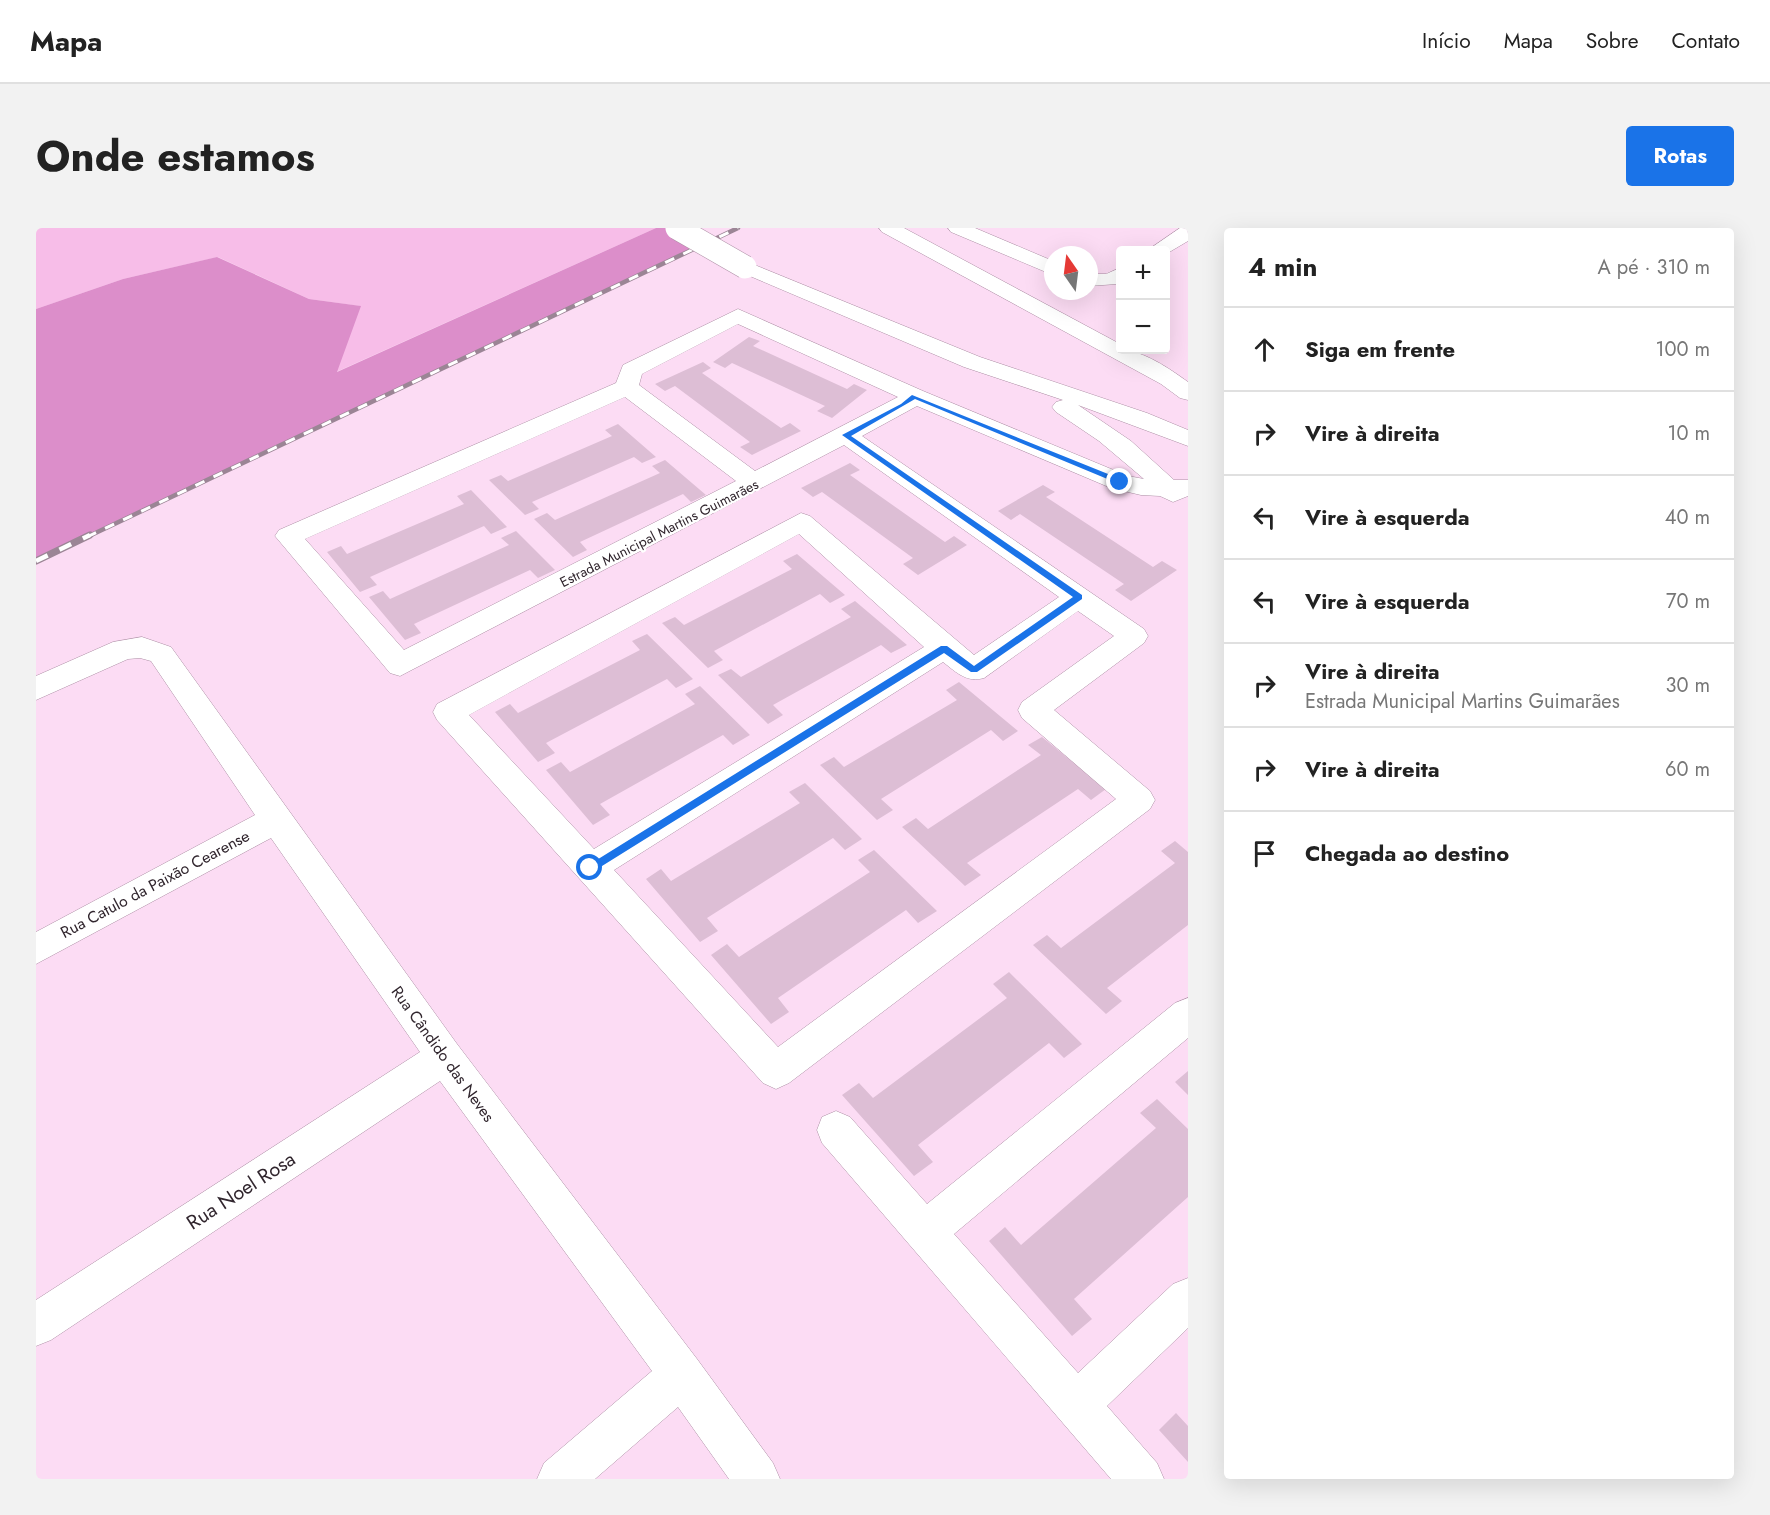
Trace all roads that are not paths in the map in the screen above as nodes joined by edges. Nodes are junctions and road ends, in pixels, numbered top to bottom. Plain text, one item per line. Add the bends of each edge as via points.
1 (677, 228) edge
2 (889, 228) edge
3 (958, 228) edge
4 (1188, 232) edge
5 (1165, 246) edge
6 (1044, 265) edge
7 (1116, 276) edge
8 (1098, 280) edge
9 (1013, 377) junction
10 (627, 387) junction
11 (1188, 393) edge
12 (915, 396) junction
13 (845, 435) junction
14 (1188, 439) edge
15 (755, 483) junction
16 (1178, 488) edge
17 (1188, 508) edge
18 (1079, 597) junction
19 (944, 648) junction
20 (36, 688) edge
21 (275, 820) junction
22 (590, 868) junction
23 (36, 949) edge
24 (1188, 1015) edge
25 (445, 1057) junction
26 (836, 1130) dead end
27 (925, 1232) junction
28 (1188, 1299) edge
29 (36, 1326) edge
30 (682, 1374) junction
31 (1076, 1405) junction
32 (560, 1479) edge
33 (757, 1479) edge
34 (1141, 1479) edge

1 - 9 street, bridge via 745,267
2 - 11 street via 1169,379
3 - 6 street
4 - 5 street
7 - 8 street
9 - 14 street via 1139,418
9 - 16 street via 1097,426
10 - 12 street via 631,370 738,316
10 - 15 street
10 - 15 street, Estrada Municipal Martins Guimarães via 288,536 400,665
12 - 13 street, Estrada Municipal Martins Guimarães
12 - 16 street via 1120,482
13 - 15 street, Estrada Municipal Martins Guimarães
13 - 18 street
16 - 17 street
18 - 19 street via 974,670
18 - 22 street via 1134,636 1033,710 1139,800 776,1071
19 - 22 street
19 - 22 street via 801,522 448,712
20 - 21 street, Rua Cândido das Neves via 123,649 142,647 161,654
21 - 23 street, Rua Catulo da Paixão Cearense
21 - 25 street, Rua Cândido das Neves
24 - 27 street
25 - 29 street, Rua Noel Rosa
25 - 30 street, Rua Cândido das Neves
26 - 27 street
27 - 31 street
28 - 31 street
30 - 32 street
30 - 33 street, Rua Cândido das Neves
31 - 34 street

